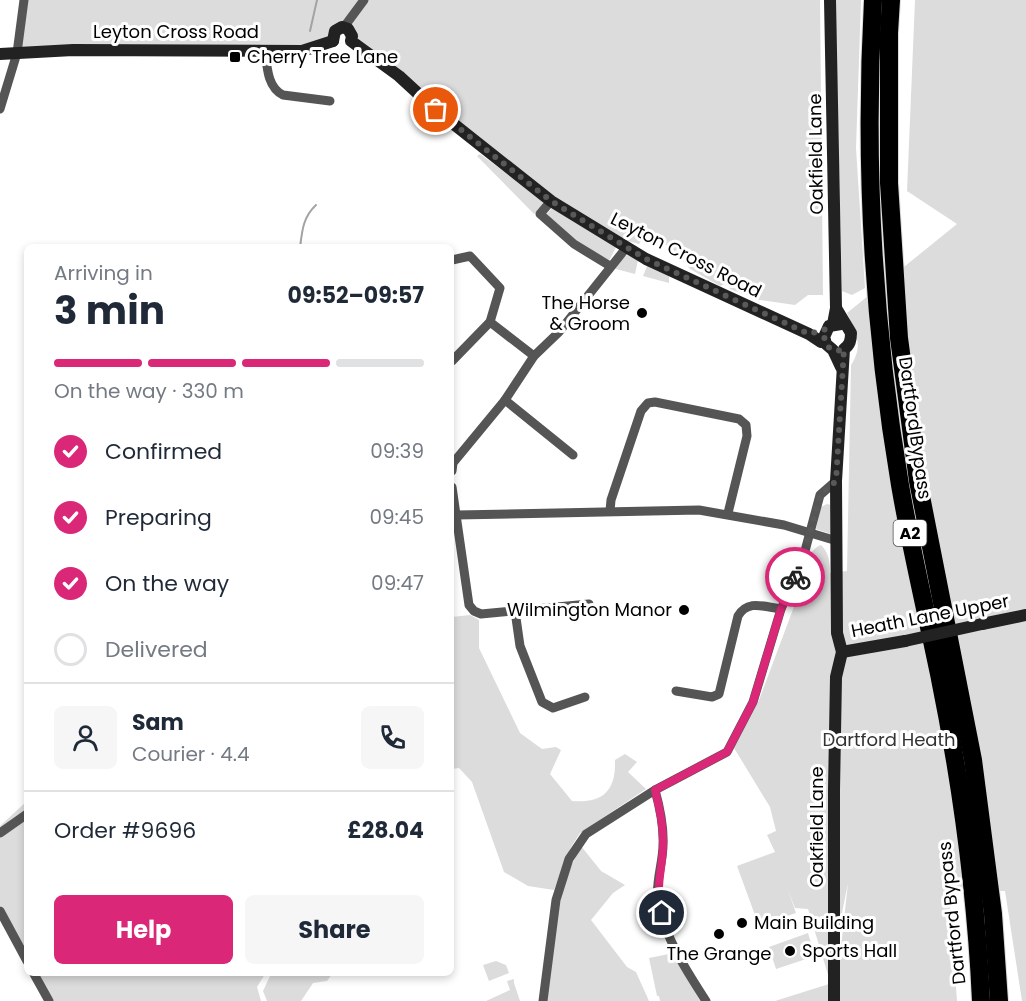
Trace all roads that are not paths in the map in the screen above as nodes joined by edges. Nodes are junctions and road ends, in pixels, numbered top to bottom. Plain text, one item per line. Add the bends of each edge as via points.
1 (24, 0) edge
2 (364, 0) edge
3 (830, 0) edge
4 (871, 0) edge
5 (891, 0) edge
6 (902, 0) edge
7 (344, 27) junction
8 (333, 41) junction
9 (351, 41) junction
10 (265, 50) junction
11 (0, 54) edge
12 (17, 54) junction
13 (330, 101) dead end
14 (0, 109) edge
15 (889, 183) junction
16 (551, 201) junction
17 (626, 248) junction
18 (454, 260) edge
19 (610, 266) junction
20 (490, 322) junction
21 (834, 337) junction
22 (534, 356) junction
23 (454, 359) edge
24 (505, 400) junction
25 (573, 455) dead end
26 (454, 462) edge
27 (836, 481) junction
28 (454, 498) edge
29 (610, 511) junction
30 (728, 513) junction
31 (457, 515) junction
32 (809, 533) junction
33 (837, 541) junction
34 (589, 604) dead end
35 (781, 609) junction
36 (515, 611) junction
37 (1026, 615) edge
38 (842, 652) junction
39 (676, 691) dead end
40 (585, 697) dead end
41 (655, 790) junction
42 (24, 816) edge
43 (0, 833) edge
44 (0, 911) edge
45 (24, 955) edge
46 (35, 976) edge
47 (49, 1001) edge
48 (543, 1001) edge
49 (706, 1001) edge
50 (834, 1001) edge
51 (981, 1001) edge
52 (999, 1001) edge

1 - 12 street
2 - 7 street
3 - 21 street, Oakfield Lane via 837,308
4 - 51 highway, Dartford Bypass / A2 via 870,185 888,407 959,788 974,904
5 - 15 highway, Dartford Bypass / A2
6 - 15 highway
7 - 8 street via 335,31
7 - 9 street, Leyton Cross Road via 350,32
8 - 9 street, Leyton Cross Road via 341,47
8 - 10 street, Leyton Cross Road via 302,51
9 - 16 street, Leyton Cross Road
10 - 12 street, Leyton Cross Road via 73,50
10 - 13 street via 276,92
11 - 12 street, Leyton Cross Road
12 - 14 street
15 - 52 highway, Dartford Bypass / A2 via 907,405 920,492 973,760 993,914
16 - 17 street, Leyton Cross Road
16 - 19 street via 540,214 574,244
17 - 19 street
17 - 21 street, Leyton Cross Road via 809,334
18 - 20 street via 470,256 500,288
19 - 22 street via 559,332
20 - 22 street
20 - 23 street
21 - 27 street, Oakfield Lane via 842,368
22 - 24 street
24 - 25 street
24 - 26 street
27 - 32 street via 820,495
27 - 33 street, Oakfield Lane
28 - 31 street
29 - 30 street
29 - 30 street via 641,411 651,402 746,424 747,436
29 - 31 street
30 - 32 street
31 - 36 street via 470,605 481,614
32 - 33 street
32 - 35 street via 802,562
33 - 38 street, Oakfield Lane via 837,633
34 - 36 street
35 - 39 street via 750,605 743,608 719,694 712,697
35 - 41 street via 753,702 727,752
36 - 40 street via 520,646 542,702 552,708
37 - 38 street, Heath Lane Upper, bridge
38 - 50 street, Oakfield Lane via 836,677
41 - 48 street via 586,834 569,859 556,900
41 - 49 street via 663,825 658,899 662,921
42 - 43 street
44 - 45 street
46 - 47 street

